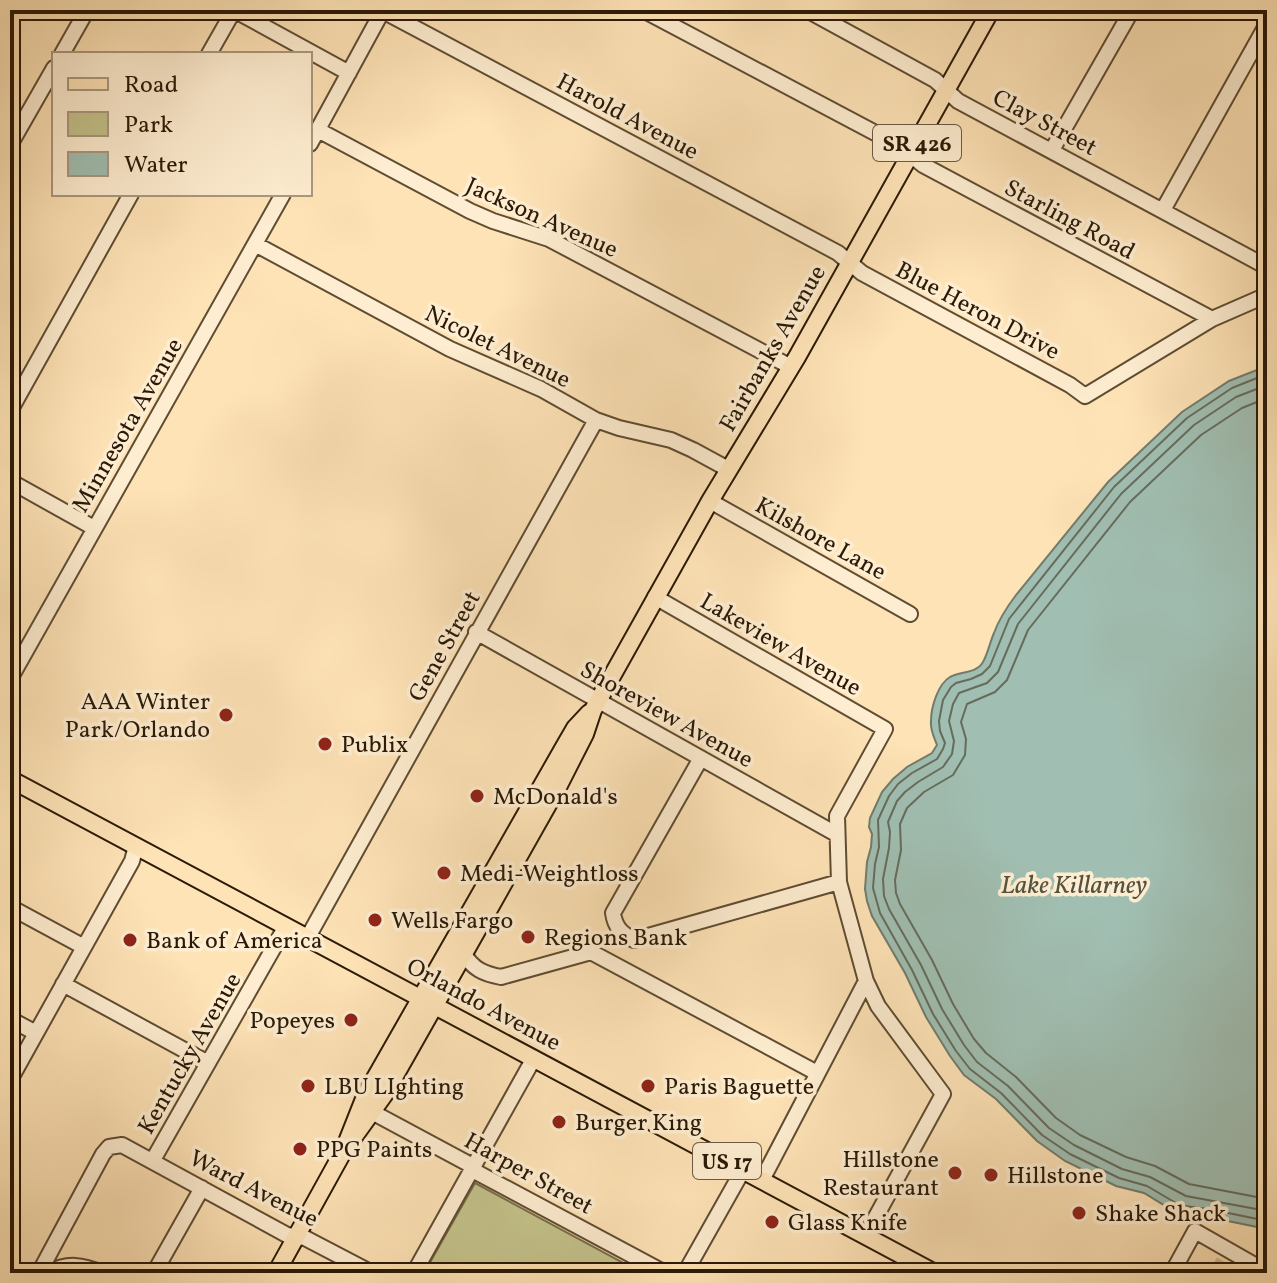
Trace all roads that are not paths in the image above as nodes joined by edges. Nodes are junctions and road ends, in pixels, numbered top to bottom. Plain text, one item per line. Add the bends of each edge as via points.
1 (87, 10) edge
2 (234, 10) edge
3 (383, 10) edge
4 (643, 10) edge
5 (807, 10) edge
6 (991, 10) edge
7 (1132, 10) edge
8 (829, 15) edge
9 (1267, 24) edge
10 (63, 52) edge
11 (210, 52) edge
12 (311, 52) edge
13 (312, 53) edge
14 (52, 72) edge
15 (349, 73) junction
16 (946, 90) junction
17 (318, 130) junction
18 (312, 140) edge
19 (10, 145) edge
20 (1052, 150) junction
21 (910, 155) junction
22 (130, 196) edge
23 (282, 196) edge
24 (1163, 210) junction
25 (255, 244) junction
26 (850, 263) junction
27 (1267, 267) edge
28 (1267, 295) edge
29 (1212, 319) junction
30 (791, 367) junction
31 (10, 411) edge
32 (596, 420) junction
33 (728, 469) junction
34 (10, 481) edge
35 (710, 501) junction
36 (94, 528) junction
37 (655, 597) junction
38 (910, 614) dead end
39 (476, 632) junction
40 (10, 679) edge
41 (595, 705) junction
42 (701, 758) junction
43 (10, 779) edge
44 (836, 834) junction
45 (136, 846) junction
46 (839, 882) junction
47 (10, 907) edge
48 (286, 926) junction
49 (308, 937) junction
50 (84, 947) junction
51 (464, 954) junction
52 (866, 981) junction
53 (63, 984) junction
54 (428, 1002) junction
55 (10, 1019) edge
56 (36, 1033) junction
57 (534, 1058) junction
58 (208, 1063) junction
59 (817, 1073) junction
60 (10, 1080) edge
61 (372, 1112) junction
62 (343, 1152) junction
63 (153, 1160) junction
64 (472, 1168) junction
65 (743, 1170) junction
66 (762, 1180) junction
67 (202, 1188) junction
68 (866, 1235) junction
69 (296, 1236) junction
70 (51, 1250) junction
71 (68, 1265) junction
72 (1264, 1272) edge
73 (39, 1273) edge
74 (49, 1273) edge
75 (102, 1273) edge
76 (154, 1273) edge
77 (276, 1273) edge
78 (372, 1273) edge
79 (414, 1273) edge
80 (665, 1273) edge
81 (685, 1273) edge
82 (935, 1273) edge
83 (1172, 1273) edge

1 - 10 street
2 - 11 street
2 - 12 street
3 - 15 street
3 - 26 street, Harold Avenue
4 - 21 street, Starling Road
5 - 8 street, Clay Street
6 - 16 main road, Fairbanks Avenue / SR 426
7 - 20 street
8 - 16 street, Clay Street
9 - 24 street
13 - 15 street
14 - 19 street
15 - 17 street
16 - 20 street, Clay Street
16 - 21 main road, Fairbanks Avenue / SR 426
17 - 18 street
17 - 30 street, Jackson Avenue via 470,211 549,239
20 - 24 street, Clay Street
21 - 26 main road, Fairbanks Avenue / SR 426
21 - 29 street, Starling Road
22 - 31 street
23 - 25 street, Minnesota Avenue
24 - 27 street, Clay Street
25 - 32 street, Nicolet Avenue via 401,324
25 - 36 street, Minnesota Avenue
26 - 29 street, Blue Heron Drive via 1085,396
26 - 30 main road, Fairbanks Avenue / SR 426
28 - 29 street
30 - 33 main road, Fairbanks Avenue / SR 426
32 - 33 street, Nicolet Avenue via 671,440
32 - 39 street, Gene Street
33 - 35 main road, Fairbanks Avenue / SR 426
34 - 36 street
35 - 37 main road, Fairbanks Avenue / SR 426
35 - 38 street, Kilshore Lane
36 - 40 street, Minnesota Avenue
37 - 41 main road, Fairbanks Avenue / SR 426
37 - 44 street, Lakeview Avenue via 885,729 837,816
39 - 41 street, Shoreview Avenue
39 - 49 street, Gene Street
41 - 42 street, Shoreview Avenue
41 - 51 main road, Fairbanks Avenue / SR 426 via 559,785
41 - 54 main road, Fairbanks Avenue / SR 426 via 569,738
42 - 44 street, Shoreview Avenue
42 - 46 street via 613,913 619,930 634,940
43 - 45 main road, Orlando Avenue / US 17
44 - 46 street
45 - 48 main road, Orlando Avenue / US 17
45 - 50 street
46 - 52 street
47 - 50 street
48 - 49 main road, Orlando Avenue / US 17
48 - 58 street, Kentucky Avenue
49 - 54 main road, Orlando Avenue / US 17
50 - 53 street
51 - 54 main road, Fairbanks Avenue / SR 426
51 - 59 street via 476,969 501,977 591,952
52 - 59 street
52 - 68 street via 878,1006 943,1094
53 - 56 street
53 - 58 street
54 - 57 main road, Orlando Avenue / US 17
54 - 61 main road, Fairbanks Avenue / SR 426
54 - 62 main road, Fairbanks Avenue / SR 426 via 366,1094
55 - 56 street
56 - 60 street
57 - 64 street
57 - 65 main road, Orlando Avenue / US 17
58 - 63 street, Kentucky Avenue
59 - 66 street
61 - 62 main road, Fairbanks Avenue / SR 426
61 - 64 street, Harper Street
62 - 69 main road, Fairbanks Avenue / SR 426
63 - 67 street, Ward Avenue
63 - 70 street, Ward Avenue via 127,1146 109,1147
64 - 79 street
64 - 80 street, Harper Street
65 - 66 main road, Orlando Avenue / US 17
65 - 81 street
66 - 68 main road, Orlando Avenue / US 17
67 - 69 street, Ward Avenue
67 - 76 street
68 - 82 main road, Orlando Avenue / US 17
69 - 77 main road, Fairbanks Avenue / SR 426
69 - 78 street, Ward Avenue
70 - 71 street
70 - 73 street
71 - 74 street
71 - 75 street
72 - 83 street via 1226,1256 1195,1231

